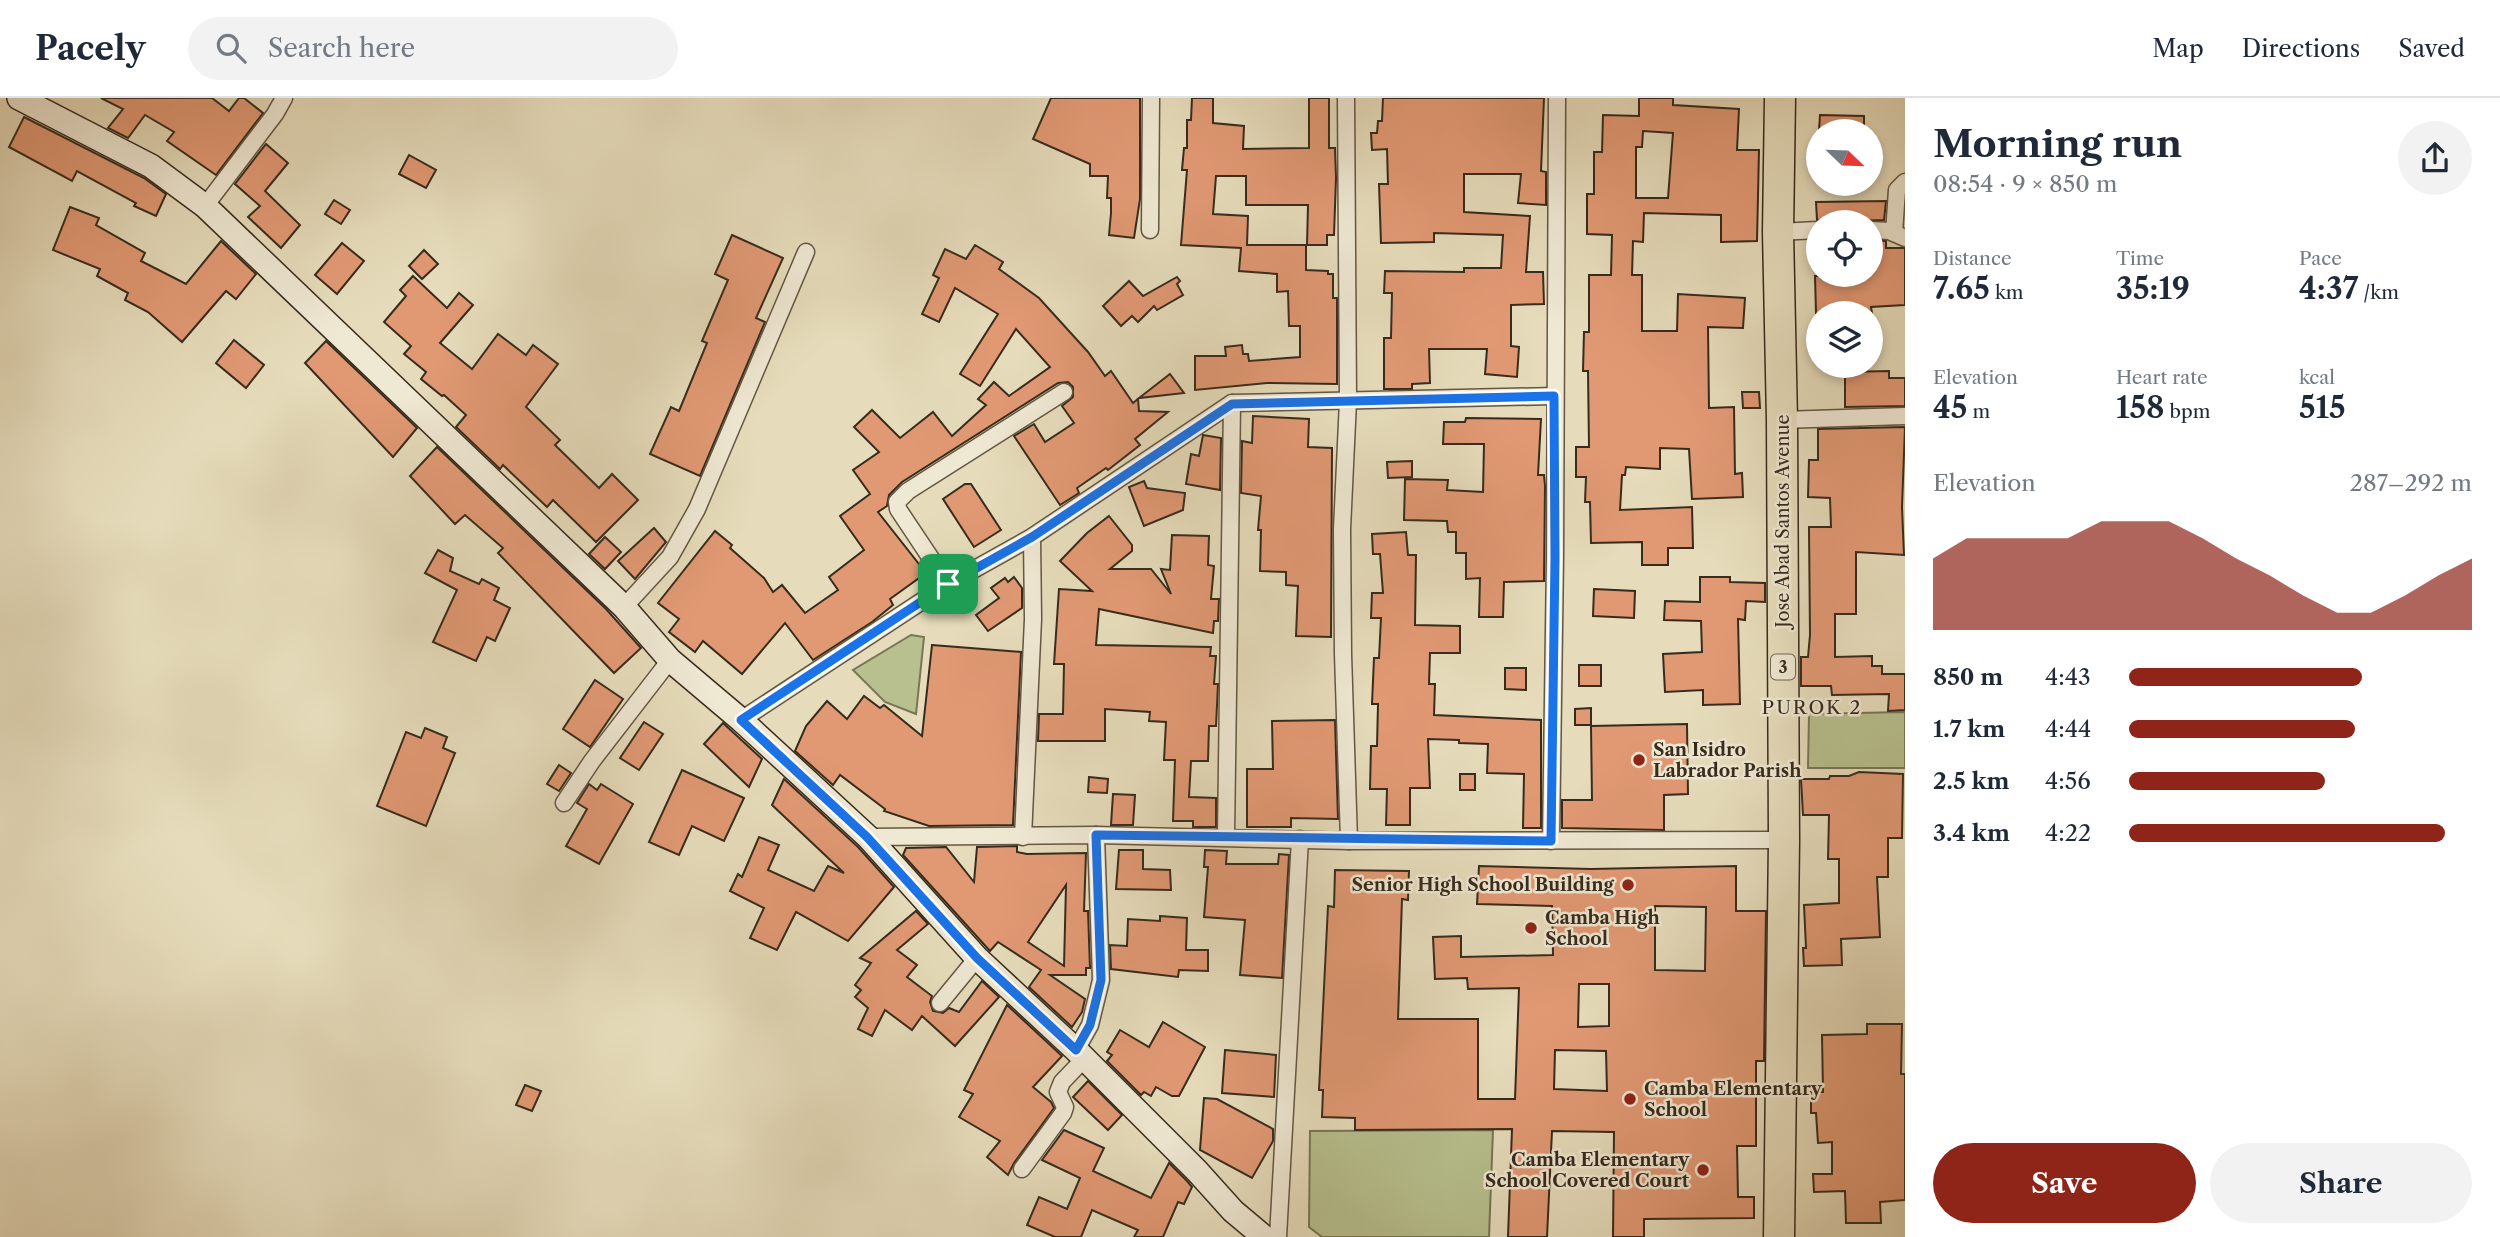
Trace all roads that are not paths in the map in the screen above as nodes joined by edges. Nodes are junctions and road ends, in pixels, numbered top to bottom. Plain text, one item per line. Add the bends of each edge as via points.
1 (19, 98) edge
2 (284, 98) edge
3 (1151, 98) edge
4 (1346, 98) edge
5 (1557, 98) edge
6 (1780, 98) edge
7 (1905, 182) edge
8 (205, 205) junction
9 (1150, 230) dead end
10 (1806, 231) edge
11 (1778, 232) junction
12 (1899, 235) edge
13 (806, 252) dead end
14 (1064, 392) dead end
15 (1554, 396) junction
16 (1348, 401) junction
17 (1232, 404) junction
18 (1905, 416) edge
19 (1783, 420) junction
20 (1032, 537) junction
21 (948, 584) junction
22 (624, 607) junction
23 (670, 660) junction
24 (741, 720) junction
25 (564, 803) dead end
26 (1096, 835) junction
27 (1226, 836) junction
28 (867, 837) junction
29 (1023, 837) junction
30 (1300, 839) junction
31 (1784, 840) junction
32 (1349, 841) junction
33 (1551, 841) junction
34 (977, 958) junction
35 (940, 1003) dead end
36 (1080, 1055) junction
37 (1022, 1169) dead end
38 (1264, 1237) edge
39 (1278, 1237) edge
40 (1779, 1237) edge

1 - 8 street via 151,166
2 - 8 street
3 - 9 street
4 - 16 street
5 - 15 street
6 - 11 highway, Jose Abad Santos Avenue / 3
7 - 12 street via 1897,190
8 - 22 street
10 - 11 street
11 - 19 highway, Jose Abad Santos Avenue / 3
13 - 22 street via 697,509 670,557
14 - 21 street via 897,502
15 - 16 street
15 - 33 street
16 - 17 street
16 - 32 street via 1342,571
17 - 20 street
17 - 27 street
18 - 19 street
19 - 31 highway, Jose Abad Santos Avenue / 3
20 - 21 street
20 - 29 street
21 - 24 street
22 - 23 street
23 - 24 street
23 - 25 street
24 - 28 street
26 - 27 street
26 - 29 street
26 - 36 street via 1101,980
27 - 30 street
28 - 29 street
28 - 34 street
30 - 32 street
30 - 39 street
31 - 33 street
31 - 40 highway, Jose Abad Santos Avenue / 3
32 - 33 street
34 - 35 street
34 - 36 street
36 - 37 street via 1058,1092 1063,1113
36 - 38 street

